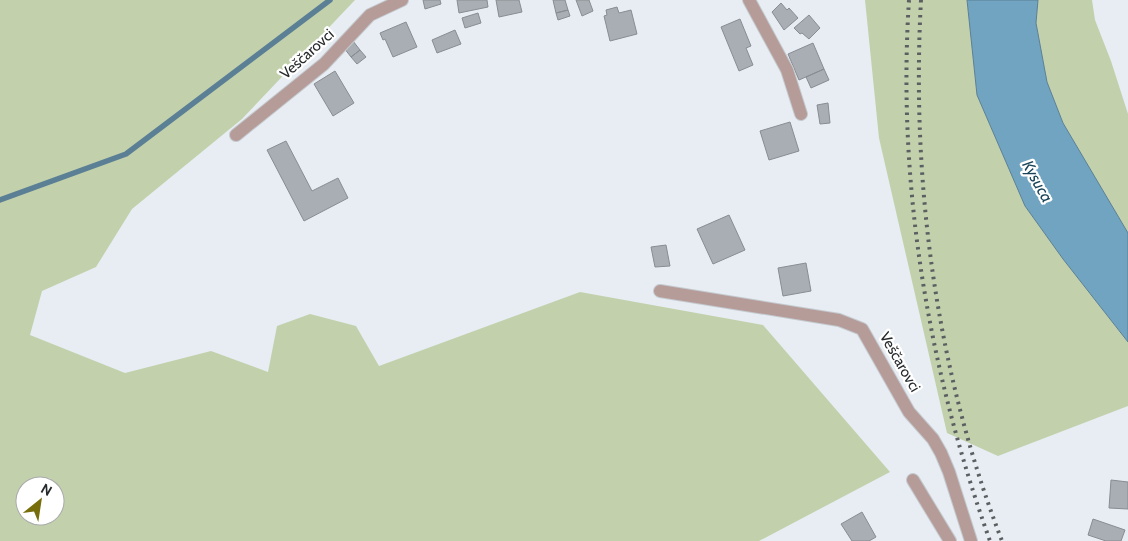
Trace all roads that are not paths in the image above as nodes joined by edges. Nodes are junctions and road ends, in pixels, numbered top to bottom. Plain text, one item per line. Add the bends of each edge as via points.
1 (402, 0) edge
2 (749, 0) edge
3 (801, 114) dead end
4 (236, 135) dead end
5 (660, 292) dead end
6 (913, 480) dead end
7 (950, 541) edge
8 (971, 541) edge

1 - 4 street, Veščarovci via 370,15 324,64
2 - 3 street via 787,70
5 - 8 street, Veščarovci via 839,320 862,329 910,412 941,452
6 - 7 street

